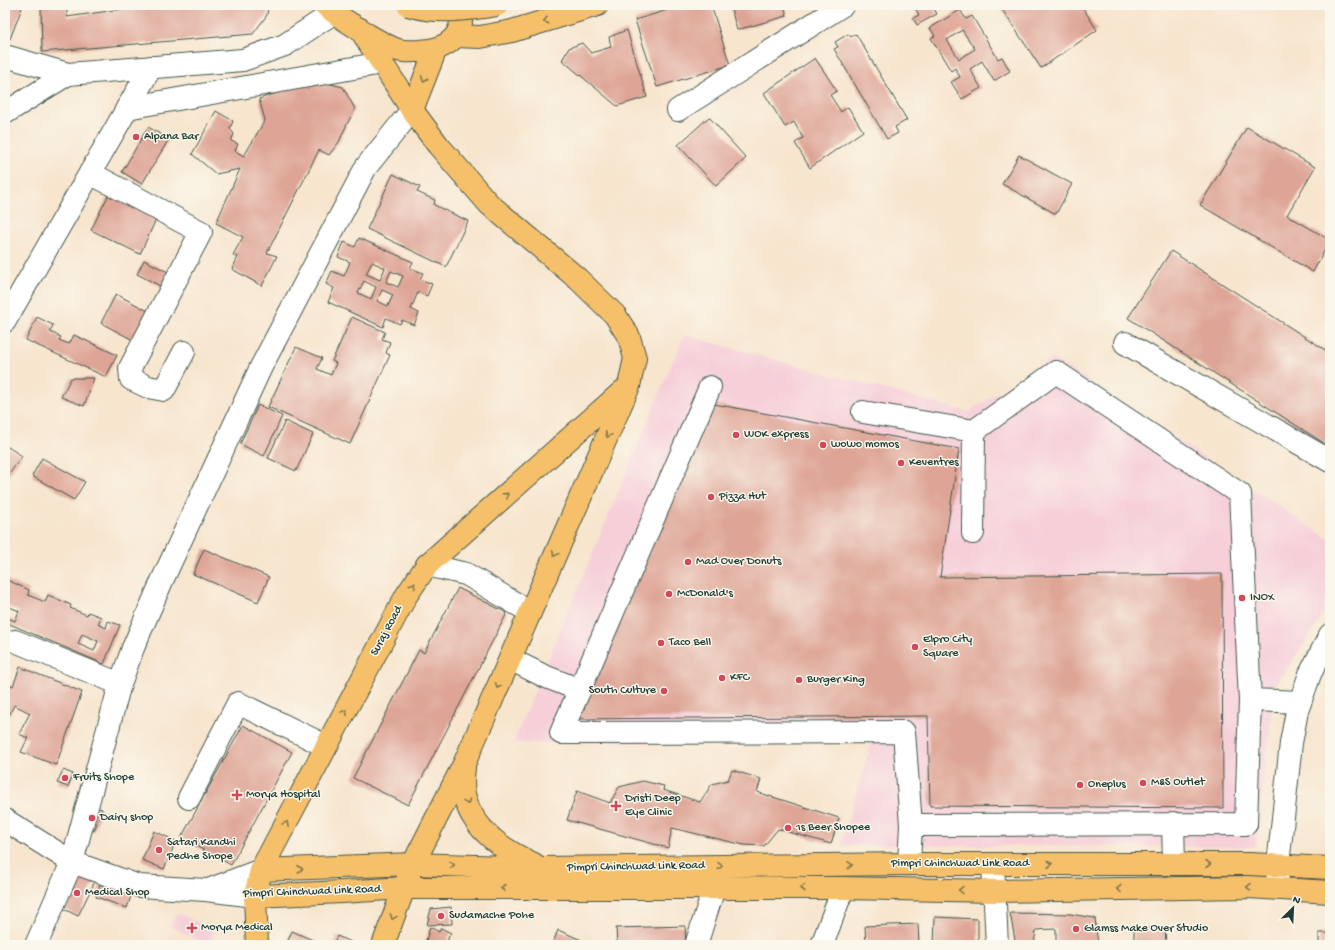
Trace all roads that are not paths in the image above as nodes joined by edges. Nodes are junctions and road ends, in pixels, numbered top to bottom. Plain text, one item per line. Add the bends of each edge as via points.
1 (408, 5) edge
2 (460, 5) edge
3 (497, 5) edge
4 (597, 5) edge
5 (843, 5) edge
6 (329, 9) edge
7 (360, 29) junction
8 (456, 36) junction
9 (436, 49) junction
10 (5, 56) edge
11 (382, 63) junction
12 (150, 67) junction
13 (68, 74) junction
14 (127, 108) junction
15 (412, 110) junction
16 (678, 110) dead end
17 (5, 113) edge
18 (90, 173) junction
19 (5, 322) edge
20 (1125, 343) dead end
21 (184, 352) dead end
22 (629, 386) junction
23 (710, 387) dead end
24 (863, 412) dead end
25 (974, 431) junction
26 (1330, 460) edge
27 (973, 533) dead end
28 (427, 566) junction
29 (530, 612) junction
30 (1330, 635) edge
31 (15, 641) dead end
32 (510, 659) junction
33 (120, 684) junction
34 (580, 690) junction
35 (1250, 700) junction
36 (1300, 702) junction
37 (326, 746) junction
38 (464, 764) junction
39 (189, 798) dead end
40 (5, 820) edge
41 (1173, 823) junction
42 (911, 824) junction
43 (72, 862) junction
44 (413, 864) junction
45 (909, 864) junction
46 (993, 864) junction
47 (1174, 864) junction
48 (1278, 865) junction
49 (1330, 868) edge
50 (261, 870) junction
51 (542, 878) junction
52 (404, 888) junction
53 (714, 888) junction
54 (842, 888) junction
55 (1278, 888) junction
56 (206, 890) junction
57 (995, 891) junction
58 (1330, 892) edge
59 (255, 896) junction
60 (36, 945) edge
61 (257, 945) edge
62 (383, 945) edge
63 (696, 945) edge
64 (822, 945) edge
65 (997, 945) edge

1 - 3 main road, bridge via 448,11
2 - 8 main road via 460,25
4 -> 8 main road via 512,31 480,37
5 - 16 street
6 - 7 main road
6 - 12 street via 285,45 243,60
7 - 9 main road via 398,50
7 - 11 main road
8 - 9 main road via 447,45
9 -> 15 main road
10 - 13 street
11 - 14 street
11 - 15 main road
12 - 13 street
12 - 14 street
13 - 17 street
14 - 18 street
15 - 22 main road via 438,145 489,204 578,278 615,315 629,337 635,358
15 - 33 street via 366,167 261,367 161,583
18 - 19 street
18 - 21 street via 201,232 130,368 131,379 148,387 164,390
20 - 26 street
28 -> 22 main road, Suraj Road
22 -> 29 main road
23 - 34 street
24 - 25 street
25 - 27 street
25 - 35 street via 1056,372 1240,494
28 - 29 street via 466,574
37 -> 28 main road, Suraj Road via 406,596
29 - 32 main road
30 - 36 street via 1310,674
31 - 33 street
32 - 34 street
32 -> 38 main road
33 - 43 street
34 - 42 street via 561,733 904,732
35 - 36 street
35 - 41 street via 1246,824
36 - 48 street via 1291,743
37 - 39 street via 238,703
50 -> 37 main road, Suraj Road
38 - 44 main road
38 -> 51 main road via 465,798 479,824 502,848
40 - 43 street
41 - 42 street
41 - 47 street
42 - 45 street
43 - 56 street via 139,886
43 - 60 street
50 -> 44 main road, Pimpri Chinchwad Link Road
44 -> 51 main road, Pimpri Chinchwad Link Road
44 - 52 main road
45 - 46 main road, Pimpri Chinchwad Link Road
51 -> 45 main road, Pimpri Chinchwad Link Road
46 -> 47 main road, Pimpri Chinchwad Link Road
46 - 57 street
47 -> 48 main road, Pimpri Chinchwad Link Road
48 - 49 main road, Pimpri Chinchwad Link Road
48 - 55 street
50 - 56 street, Pimpri Chinchwad Link Road
50 - 59 main road, Suraj Road
51 -> 52 main road, Pimpri Chinchwad Link Road
51 - 53 main road, Pimpri Chinchwad Link Road
52 - 59 main road, Pimpri Chinchwad Link Road
52 -> 62 main road
54 -> 53 main road, Pimpri Chinchwad Link Road
53 - 63 street
57 -> 54 main road, Pimpri Chinchwad Link Road
54 - 64 street
55 -> 57 main road, Pimpri Chinchwad Link Road
55 - 58 main road, Pimpri Chinchwad Link Road
56 - 59 street, Pimpri Chinchwad Link Road
57 - 65 street
59 - 61 main road, Suraj Road

